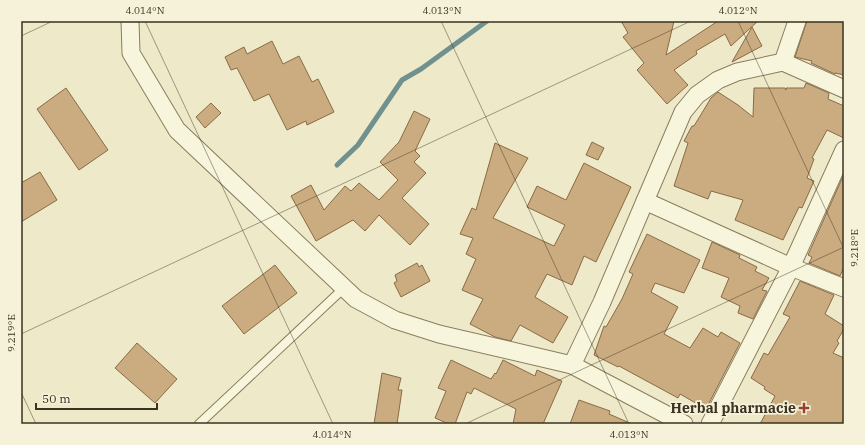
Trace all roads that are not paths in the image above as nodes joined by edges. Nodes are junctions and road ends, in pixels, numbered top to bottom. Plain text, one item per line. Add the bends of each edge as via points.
1 (130, 21) edge
2 (797, 21) edge
3 (783, 62) junction
4 (844, 89) edge
5 (844, 150) edge
6 (645, 201) junction
7 (791, 267) junction
8 (344, 288) junction
9 (844, 288) edge
10 (572, 365) junction
11 (199, 424) edge
12 (684, 424) edge
13 (710, 424) edge

1 - 8 street via 131,53 177,130
2 - 3 street
3 - 4 street
3 - 6 street via 737,72 718,80 697,95 683,112
5 - 7 street
6 - 7 street
6 - 10 street
7 - 9 street
7 - 13 street
8 - 10 street via 356,299 395,320 439,334
8 - 11 lane
10 - 12 street

